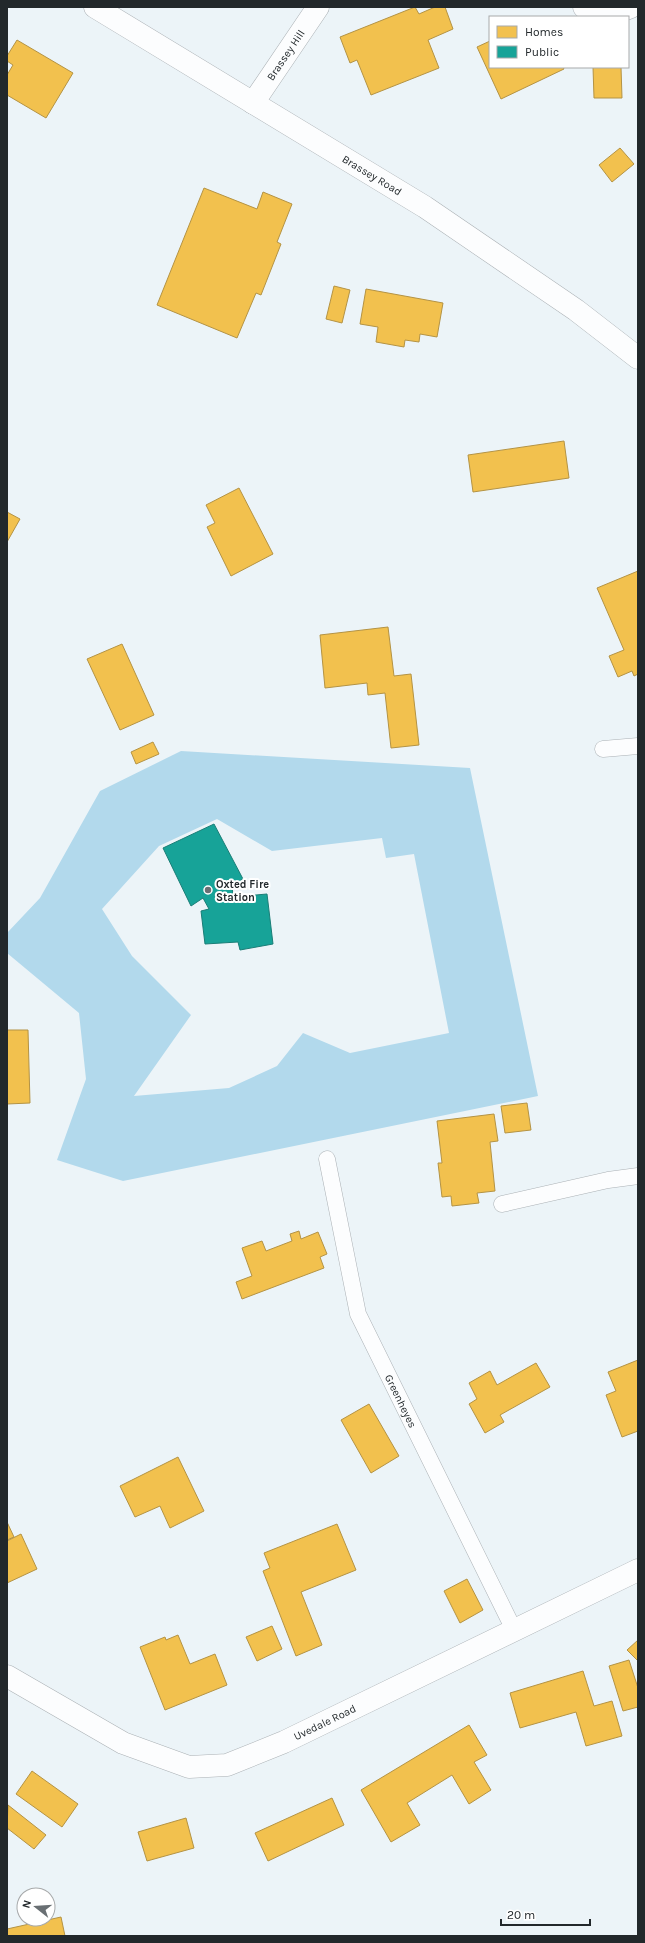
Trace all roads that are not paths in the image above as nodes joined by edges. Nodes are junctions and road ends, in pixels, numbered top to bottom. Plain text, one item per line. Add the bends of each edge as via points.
1 (95, 7) edge
2 (318, 7) edge
3 (584, 7) edge
4 (631, 7) edge
5 (253, 103) junction
6 (638, 358) edge
7 (638, 746) edge
8 (603, 750) dead end
9 (327, 1159) dead end
10 (638, 1176) edge
11 (502, 1204) dead end
12 (638, 1570) edge
13 (514, 1630) junction
14 (7, 1676) edge

1 - 5 street, Brassey Road
2 - 5 street, Brassey Hill
3 - 4 street via 613,14
5 - 6 street, Brassey Road via 425,207 576,310
7 - 8 lane
9 - 13 lane, Greenheyes via 358,1314
10 - 11 lane via 608,1180
12 - 13 street, Uvedale Road
13 - 14 street, Uvedale Road via 284,1742 227,1765 189,1767 123,1743

